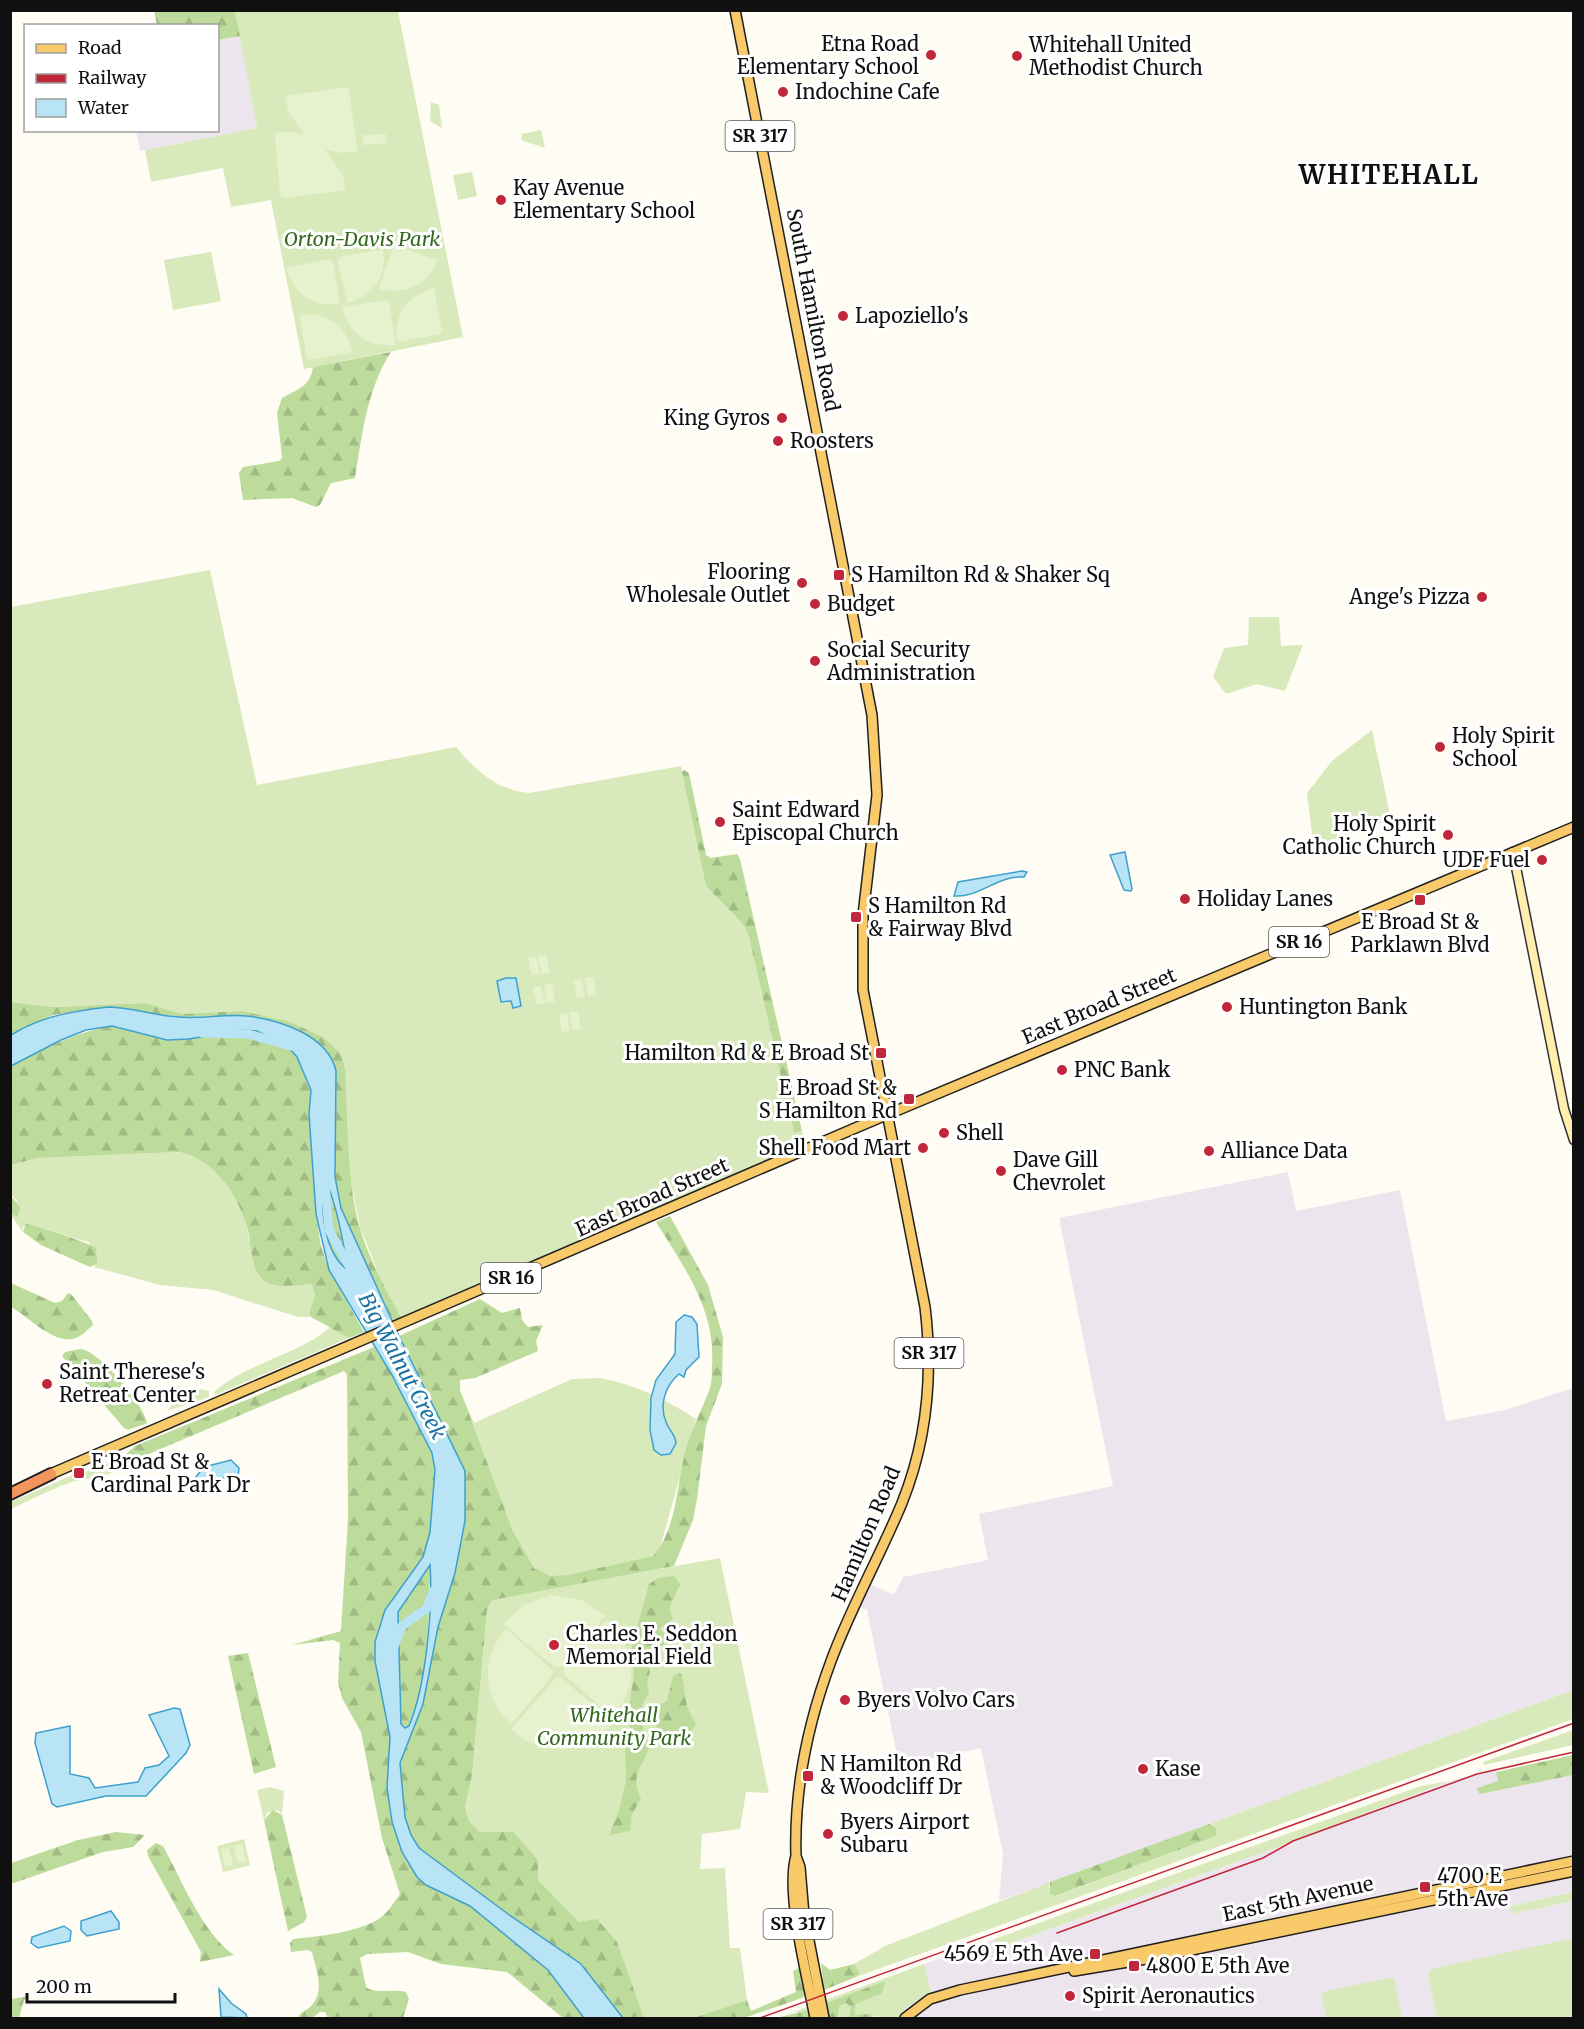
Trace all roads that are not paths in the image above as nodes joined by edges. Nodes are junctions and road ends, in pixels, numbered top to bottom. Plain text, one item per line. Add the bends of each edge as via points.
1 (735, 10) edge
2 (1574, 827) edge
3 (1513, 852) junction
4 (886, 1116) junction
5 (1574, 1140) edge
6 (51, 1474) joint
7 (10, 1493) edge
8 (796, 1856) junction
9 (1574, 1862) edge
10 (1574, 1871) edge
11 (1030, 1975) junction
12 (815, 2019) edge
13 (824, 2019) edge
14 (905, 2019) edge

1 - 4 main road, South Hamilton Road / SR 317 via 872,714 876,811 863,915 862,976
2 - 3 main road, East Broad Street / SR 16
3 - 4 main road, East Broad Street / SR 16
3 - 5 main road via 1564,1109
4 - 6 main road, East Broad Street / SR 16
4 - 8 main road, Hamilton Road / SR 317 via 925,1307 929,1350 927,1403 920,1447 902,1503 844,1628 820,1692 803,1763
6 - 7 highway
8 - 12 main road, Hamilton Road / SR 317 via 793,1866 797,1917
8 - 13 main road, Hamilton Road / SR 317
9 - 11 main road, East 5th Avenue
10 - 11 main road, East 5th Avenue via 1141,1960
11 - 14 main road, East 5th Avenue via 938,1996 916,2007

